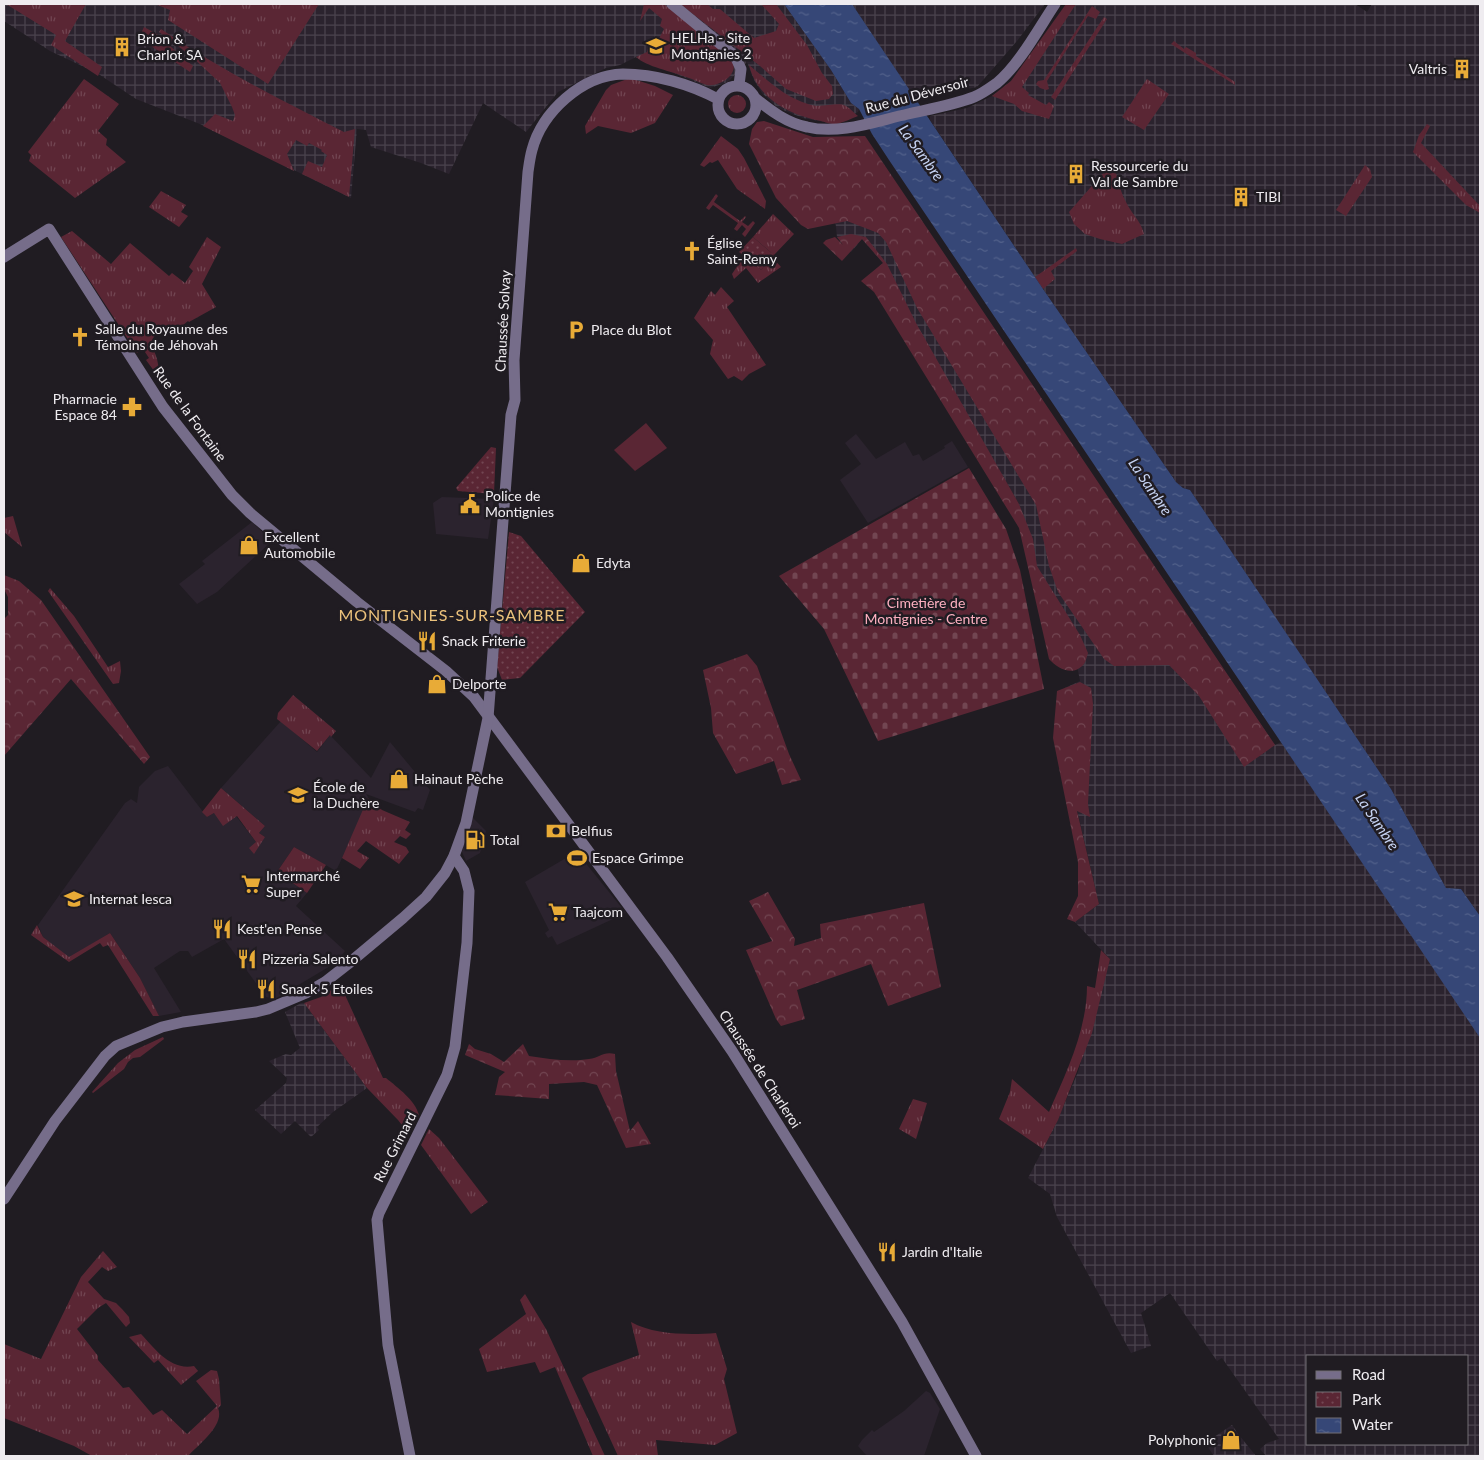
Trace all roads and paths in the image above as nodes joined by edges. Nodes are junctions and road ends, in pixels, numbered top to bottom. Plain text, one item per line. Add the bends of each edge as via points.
1 (672, 4) edge
2 (1056, 4) edge
3 (739, 85) junction
4 (755, 98) junction
5 (718, 99) junction
6 (754, 114) junction
7 (776, 115) junction
8 (4, 257) edge
9 (488, 718) junction
10 (454, 856) junction
11 (4, 1199) edge
12 (410, 1456) edge
13 (976, 1456) edge

1 - 3 main road via 735,56 741,69
2 - 7 main road, Rue du Déversoir via 1016,62 997,82 976,96 857,126 827,130 808,128
3 - 4 main road
3 - 5 main road via 728,88
4 - 6 main road
4 - 7 main road, Rue du Déversoir
5 - 6 main road via 721,116 731,123 744,123
5 - 9 main road, Chaussée Solvay via 704,91 647,75 621,74 604,78 570,94 554,109 532,149
6 - 7 main road, Rue du Déversoir
8 - 9 main road, Rue de la Fontaine via 49,229 163,407 232,495 446,671 474,697
9 - 10 main road, Chaussée Solvay via 466,822
9 - 13 main road, Chaussée de Charleroi via 667,956 732,1051 902,1322
10 - 11 main road, Chaussée Solvay via 445,874 426,897 348,964 306,993 256,1012 162,1027 116,1046 55,1121
10 - 12 main road, Rue Grimard via 464,871 469,891 467,943 455,1047 447,1076 377,1220 388,1344

